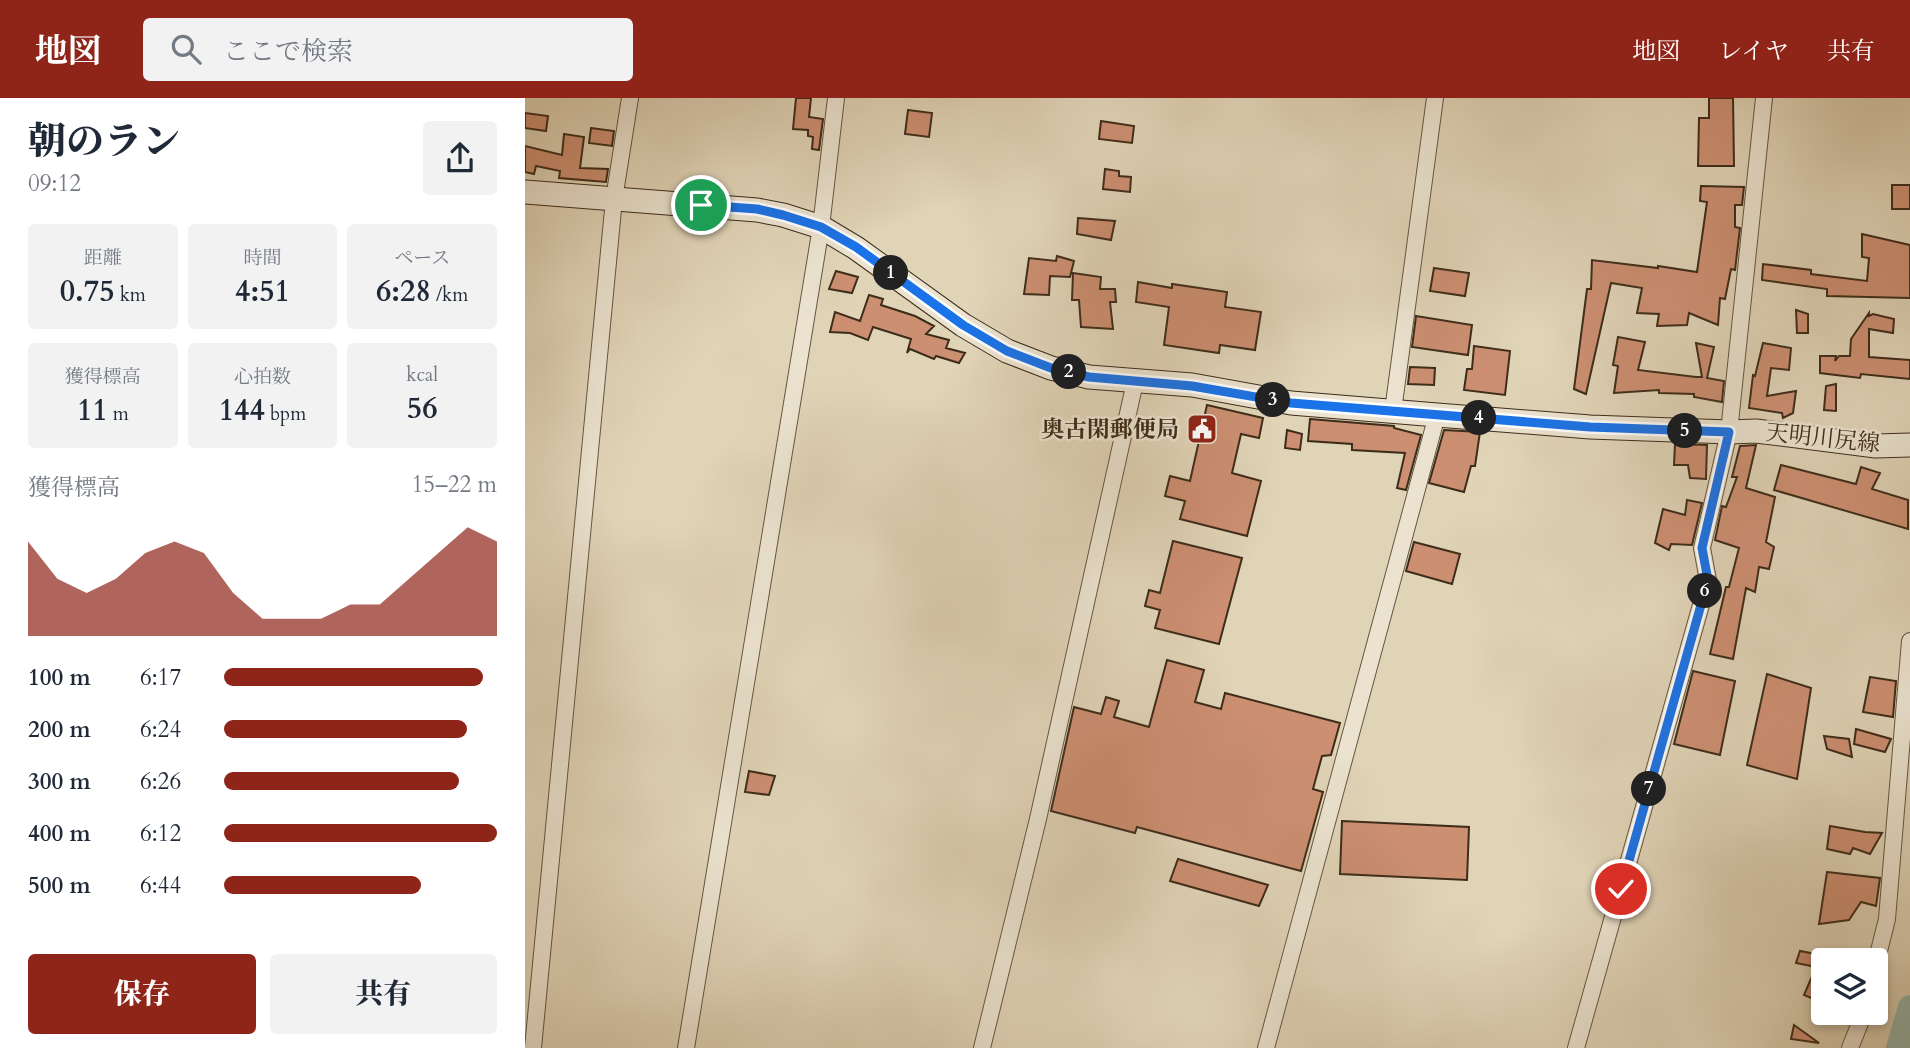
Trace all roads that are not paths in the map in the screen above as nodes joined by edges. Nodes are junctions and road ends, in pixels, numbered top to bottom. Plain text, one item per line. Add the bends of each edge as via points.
1 (630, 98) edge
2 (836, 98) edge
3 (1434, 98) edge
4 (1764, 98) edge
5 (525, 192) edge
6 (614, 199) junction
7 (821, 227) junction
8 (1135, 382) junction
9 (1392, 411) junction
10 (1437, 415) junction
11 (1729, 432) junction
12 (1910, 445) edge
13 (1910, 640) edge
14 (1880, 948) edge
15 (1859, 1025) edge
16 (533, 1048) edge
17 (685, 1048) edge
18 (982, 1048) edge
19 (1266, 1048) edge
20 (1576, 1048) edge
21 (1850, 1048) edge

1 - 6 street
2 - 7 street
3 - 9 street
4 - 11 street
5 - 6 main road, 天明川尻線
6 - 7 main road, 天明川尻線 via 757,209
6 - 16 street
7 - 8 main road, 天明川尻線 via 1007,351 1051,368
7 - 17 street
8 - 9 main road, 天明川尻線
8 - 18 street
9 - 10 main road, 天明川尻線
10 - 11 main road, 天明川尻線
10 - 19 street
11 - 12 main road, 天明川尻線
11 - 20 street via 1702,548 1708,580
13 - 14 street via 1887,919
15 - 21 street

